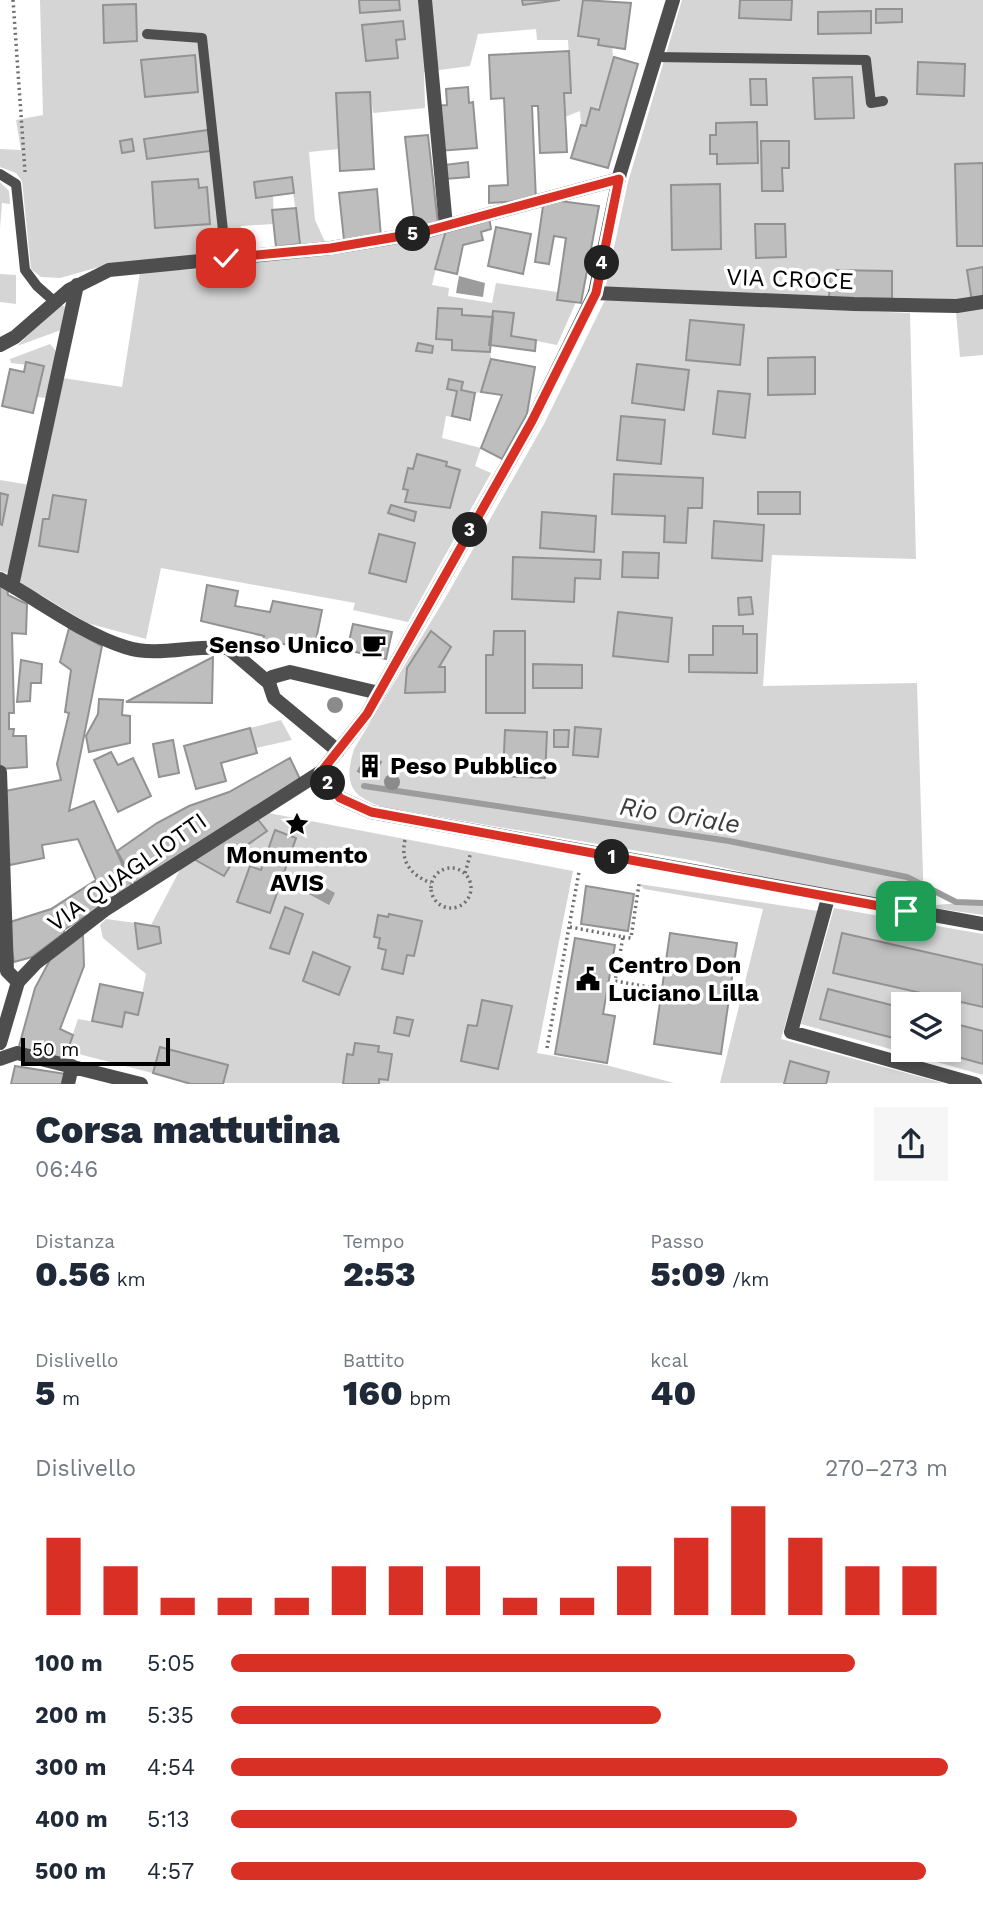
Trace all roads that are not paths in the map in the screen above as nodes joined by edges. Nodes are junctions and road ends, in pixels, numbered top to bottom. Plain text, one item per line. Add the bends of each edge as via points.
1 (425, 0) edge
2 (673, 0) edge
3 (147, 34) dead end
4 (655, 57) junction
5 (883, 101) dead end
6 (0, 174) edge
7 (619, 179) junction
8 (446, 226) junction
9 (226, 258) junction
10 (77, 285) junction
11 (596, 293) junction
12 (55, 302) junction
13 (983, 302) edge
14 (0, 345) edge
15 (6, 582) edge
16 (269, 682) junction
17 (379, 693) junction
18 (338, 751) junction
19 (0, 772) edge
20 (321, 772) junction
21 (828, 898) junction
22 (983, 924) edge
23 (18, 982) junction
24 (0, 1043) edge
25 (0, 1059) edge
26 (72, 1066) junction
27 (68, 1083) edge
28 (141, 1083) edge
29 (975, 1083) edge

1 - 8 street
2 - 4 street, VIA QUAGLIOTTI
3 - 9 lane via 202,37
4 - 5 lane via 866,60 871,103
4 - 7 street, VIA QUAGLIOTTI
6 - 12 lane via 16,184 25,270
7 - 8 street
7 - 11 street, VIA QUAGLIOTTI
8 - 9 street via 331,248
9 - 10 street via 110,270
10 - 12 street
10 - 15 street
11 - 13 street, VIA CROCE via 841,304 957,306
11 - 17 street, VIA QUAGLIOTTI via 532,421
12 - 14 street
15 - 16 street via 125,647 156,651 228,648
16 - 17 street via 276,674 289,672
16 - 18 street via 274,698
17 - 18 street, VIA QUAGLIOTTI
18 - 20 street, VIA QUAGLIOTTI
19 - 23 street via 8,971
20 - 21 street via 340,798 371,812
20 - 23 street, VIA QUAGLIOTTI via 106,909
21 - 22 street
21 - 29 street via 791,1032
23 - 24 street, VIA QUAGLIOTTI
25 - 26 street via 18,1053
26 - 27 street
26 - 28 street

